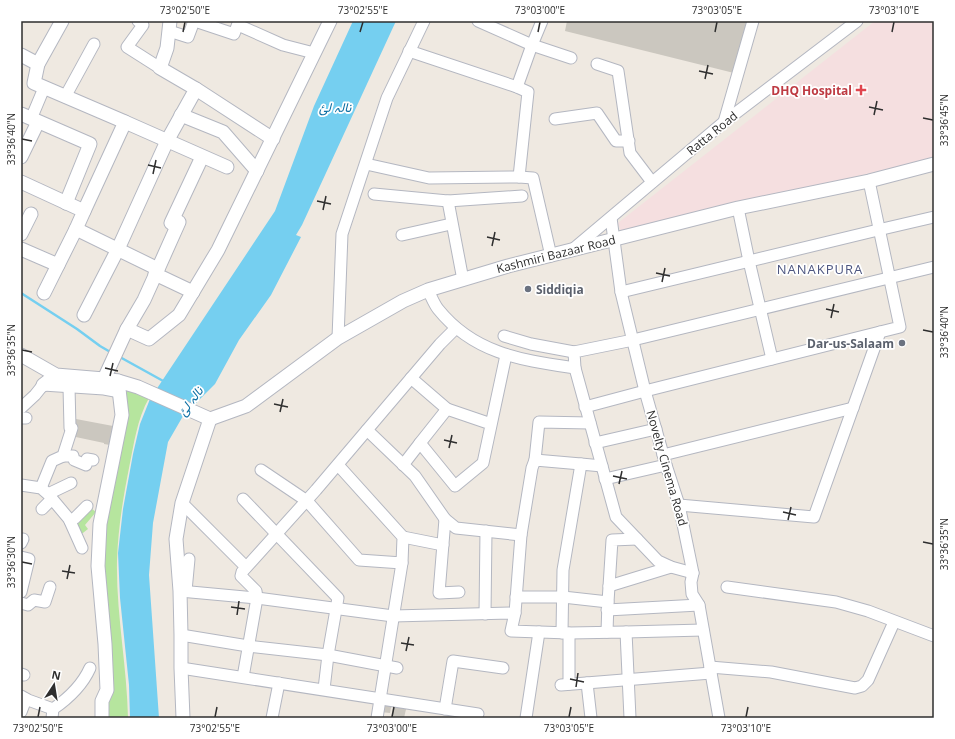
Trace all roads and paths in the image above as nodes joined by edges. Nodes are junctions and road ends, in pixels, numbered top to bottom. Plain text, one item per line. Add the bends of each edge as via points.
1 (62, 21) edge
2 (138, 21) edge
3 (194, 21) edge
4 (330, 21) edge
5 (424, 21) edge
6 (478, 21) edge
7 (506, 21) edge
8 (542, 21) edge
9 (753, 21) edge
10 (857, 21) edge
11 (238, 23) edge
12 (169, 26) edge
13 (502, 32) junction
14 (94, 44) dead end
15 (532, 45) junction
16 (409, 51) junction
17 (314, 53) junction
18 (21, 55) edge
19 (571, 58) dead end
20 (38, 64) junction
21 (597, 64) dead end
22 (160, 68) junction
23 (44, 88) junction
24 (517, 88) junction
25 (196, 89) junction
26 (65, 97) junction
27 (181, 115) junction
28 (30, 118) edge
29 (555, 119) dead end
30 (125, 122) junction
31 (724, 122) junction
32 (273, 138) junction
33 (167, 141) junction
34 (629, 141) junction
35 (202, 156) junction
36 (22, 157) edge
37 (366, 164) junction
38 (934, 164) edge
39 (226, 167) dead end
40 (257, 171) junction
41 (519, 178) junction
42 (869, 181) junction
43 (21, 182) edge
44 (652, 182) junction
45 (374, 194) dead end
46 (522, 196) dead end
47 (448, 201) junction
48 (66, 203) junction
49 (738, 208) junction
50 (84, 212) junction
51 (31, 214) dead end
52 (934, 217) edge
53 (611, 218) junction
54 (452, 224) junction
55 (76, 229) junction
56 (878, 230) junction
57 (21, 234) edge
58 (402, 235) dead end
59 (614, 240) junction
60 (21, 249) edge
61 (118, 249) junction
62 (572, 251) junction
63 (551, 256) junction
64 (749, 261) junction
65 (58, 265) junction
66 (934, 267) edge
67 (156, 272) junction
68 (889, 278) junction
69 (463, 280) junction
70 (428, 290) junction
71 (193, 292) junction
72 (620, 292) junction
73 (44, 293) dead end
74 (760, 310) junction
75 (84, 315) dead end
76 (456, 328) junction
77 (880, 332) junction
78 (126, 333) junction
79 (504, 336) dead end
80 (338, 338) junction
81 (633, 340) junction
82 (574, 352) junction
83 (506, 354) junction
84 (21, 355) edge
85 (772, 359) junction
86 (575, 368) junction
87 (56, 375) junction
88 (104, 378) junction
89 (411, 378) junction
90 (43, 385) junction
91 (119, 386) junction
92 (69, 387) junction
93 (645, 391) junction
94 (586, 408) junction
95 (853, 408) junction
96 (447, 409) junction
97 (23, 415) edge
98 (210, 419) junction
99 (590, 423) junction
100 (491, 424) junction
101 (656, 429) junction
102 (367, 430) junction
103 (595, 442) junction
104 (420, 443) junction
105 (53, 448) dead end
106 (61, 456) junction
107 (93, 460) dead end
108 (535, 460) junction
109 (664, 460) junction
110 (581, 464) junction
111 (338, 465) junction
112 (403, 465) junction
113 (602, 466) junction
114 (261, 470) dead end
115 (605, 478) junction
116 (71, 483) dead end
117 (21, 485) edge
118 (47, 494) junction
119 (243, 499) dead end
120 (307, 501) junction
121 (182, 503) junction
122 (679, 505) junction
123 (87, 506) dead end
124 (42, 509) dead end
125 (445, 519) junction
126 (70, 525) junction
127 (486, 531) junction
128 (276, 534) junction
129 (520, 536) junction
130 (403, 537) junction
131 (637, 539) junction
132 (443, 544) junction
133 (82, 548) dead end
134 (21, 557) edge
135 (189, 559) dead end
136 (402, 563) junction
137 (246, 567) junction
138 (670, 567) junction
139 (693, 573) junction
140 (609, 586) junction
141 (50, 587) dead end
142 (727, 587) dead end
143 (183, 591) junction
144 (21, 592) edge
145 (459, 592) dead end
146 (516, 597) junction
147 (563, 597) junction
148 (257, 598) junction
149 (21, 603) edge
150 (699, 605) junction
151 (607, 606) junction
152 (336, 609) junction
153 (515, 613) junction
154 (485, 614) junction
155 (393, 616) junction
156 (894, 622) junction
157 (703, 630) junction
158 (539, 632) junction
159 (607, 632) junction
160 (626, 632) junction
161 (565, 633) junction
162 (181, 635) junction
163 (934, 636) edge
164 (248, 646) junction
165 (328, 655) junction
166 (385, 666) junction
167 (90, 668) dead end
168 (181, 668) junction
169 (397, 668) dead end
170 (503, 668) dead end
171 (710, 670) junction
172 (243, 677) junction
173 (628, 679) junction
174 (279, 683) junction
175 (587, 683) junction
176 (324, 690) junction
177 (24, 697) edge
178 (380, 698) junction
179 (445, 708) junction
180 (21, 712) edge
181 (53, 714) edge
182 (478, 714) dead end
183 (102, 718) edge
184 (185, 718) edge
185 (272, 718) edge
186 (377, 718) edge
187 (526, 718) edge
188 (591, 718) edge
189 (630, 718) edge
190 (719, 718) edge

1 - 20 street
2 - 22 street via 143,24 127,47
3 - 11 street via 234,34
3 - 12 street via 188,37
4 - 17 street
5 - 16 street
6 - 13 street
7 - 13 street
8 - 15 street
9 - 31 street
10 - 31 street, Ratta Road
11 - 17 street via 283,45
12 - 22 street via 167,48
13 - 15 street
14 - 26 street
15 - 19 street
15 - 24 street
16 - 24 street
16 - 37 street via 387,98
17 - 32 street
18 - 20 street
20 - 23 street via 34,83
21 - 34 street via 618,71
22 - 25 street
23 - 26 street
23 - 28 street
24 - 41 street via 528,92
25 - 27 street
25 - 32 street
26 - 30 street
27 - 33 street
27 - 40 street via 223,132
28 - 36 street
28 - 48 street via 90,144
29 - 34 street via 597,113 616,141
30 - 33 street
30 - 50 street
31 - 44 street, Ratta Road
32 - 40 street
33 - 35 street
33 - 61 street
34 - 44 street via 630,152
35 - 39 street
35 - 67 street
37 - 41 street via 429,178
37 - 80 street via 342,234
38 - 42 street, Kashmiri Bazaar Road
40 - 71 street via 218,250
41 - 63 street via 532,178
42 - 49 street, Kashmiri Bazaar Road
42 - 56 street
43 - 48 street
44 - 53 street, Ratta Road
45 - 47 street
46 - 47 street
47 - 54 street
48 - 50 street
49 - 59 street, Kashmiri Bazaar Road
49 - 64 street
50 - 55 street
51 - 57 street
52 - 56 street
53 - 59 street, Novelty Cinema Road
53 - 62 street, Ratta Road
54 - 58 street
54 - 69 street
55 - 61 street
55 - 65 street
56 - 64 street
56 - 68 street
59 - 62 street, Kashmiri Bazaar Road
59 - 72 street, Novelty Cinema Road
60 - 65 street
61 - 67 street
61 - 75 street
62 - 63 street, Kashmiri Bazaar Road
63 - 69 street, Kashmiri Bazaar Road
64 - 72 street
64 - 74 street
65 - 73 street
66 - 68 street
67 - 71 street
67 - 78 street
68 - 74 street
68 - 77 street via 900,327
69 - 70 street, Kashmiri Bazaar Road
70 - 76 street via 438,308
70 - 80 street, Kashmiri Bazaar Road via 403,301
71 - 78 street via 179,315 149,339
72 - 81 street, Novelty Cinema Road
74 - 81 street
74 - 85 street
76 - 83 street via 484,346
76 - 89 street
77 - 85 street
77 - 95 street
78 - 88 street
79 - 82 street
80 - 98 street, Kashmiri Bazaar Road via 246,406
81 - 82 street
81 - 93 street, Novelty Cinema Road
82 - 86 street
83 - 86 street via 522,360
83 - 100 street
84 - 87 street
85 - 93 street
86 - 94 street
87 - 88 street
87 - 90 street
88 - 91 street
89 - 96 street
89 - 102 street
90 - 92 street
90 - 97 street
91 - 92 street via 104,389
91 - 98 street via 138,387
91 - 183 street via 122,415 100,531 98,566 107,690 102,701
92 - 106 street via 72,428
93 - 94 street
93 - 101 street, Novelty Cinema Road
94 - 99 street
95 - 109 street
95 - 122 street via 814,517
96 - 100 street
96 - 104 street
98 - 121 street
99 - 103 street
99 - 108 street via 539,422
100 - 104 street via 482,463 455,486
101 - 103 street
101 - 109 street, Novelty Cinema Road
102 - 111 street
102 - 112 street
103 - 113 street
104 - 112 street
105 - 106 street
106 - 107 street via 73,456 74,460 86,465 87,458
106 - 118 street via 52,461
108 - 110 street
108 - 129 street
109 - 115 street
109 - 122 street, Novelty Cinema Road
110 - 113 street
110 - 147 street via 563,570
111 - 120 street
111 - 130 street
112 - 125 street via 415,476
113 - 115 street
114 - 120 street
115 - 131 street via 616,517
116 - 118 street
117 - 118 street
118 - 124 street
118 - 126 street via 65,513
119 - 128 street
120 - 128 street
120 - 136 street via 359,560
121 - 137 street
121 - 143 street via 176,538
122 - 139 street, Novelty Cinema Road
123 - 126 street
125 - 127 street via 456,528
125 - 132 street
126 - 133 street
127 - 129 street
127 - 154 street
128 - 137 street
128 - 152 street via 338,598
129 - 146 street
130 - 132 street
130 - 136 street
131 - 138 street via 658,561
131 - 140 street via 612,540
132 - 145 street via 439,593
134 - 144 street via 29,559
135 - 143 street
136 - 155 street
137 - 148 street via 241,576 256,591
138 - 139 street
138 - 140 street
139 - 150 street, Novelty Cinema Road via 692,594
140 - 151 street
141 - 149 street via 45,602 34,600 28,604
142 - 156 street via 836,602
143 - 148 street
143 - 162 street
146 - 147 street
146 - 153 street
147 - 151 street
147 - 161 street
148 - 152 street
148 - 164 street
150 - 151 street
150 - 157 street, Novelty Cinema Road
151 - 159 street
152 - 155 street
152 - 165 street
153 - 154 street
153 - 158 street via 511,631
154 - 155 street
155 - 166 street
156 - 163 street
156 - 171 street via 868,680 855,688 771,672
157 - 160 street
157 - 171 street, Novelty Cinema Road
158 - 161 street
158 - 187 street
159 - 160 street
159 - 161 street
160 - 173 street
161 - 175 street via 565,684
162 - 164 street
162 - 168 street
164 - 165 street
164 - 172 street
165 - 166 street
165 - 176 street
166 - 169 street
166 - 178 street
167 - 181 street via 79,687
168 - 172 street
168 - 184 street
170 - 179 street via 453,661
171 - 173 street
171 - 190 street, Novelty Cinema Road
172 - 174 street
173 - 175 street
173 - 189 street
174 - 176 street
174 - 185 street
175 - 188 street
176 - 178 street
177 - 180 street
177 - 181 street
178 - 179 street
178 - 186 street
179 - 182 street

